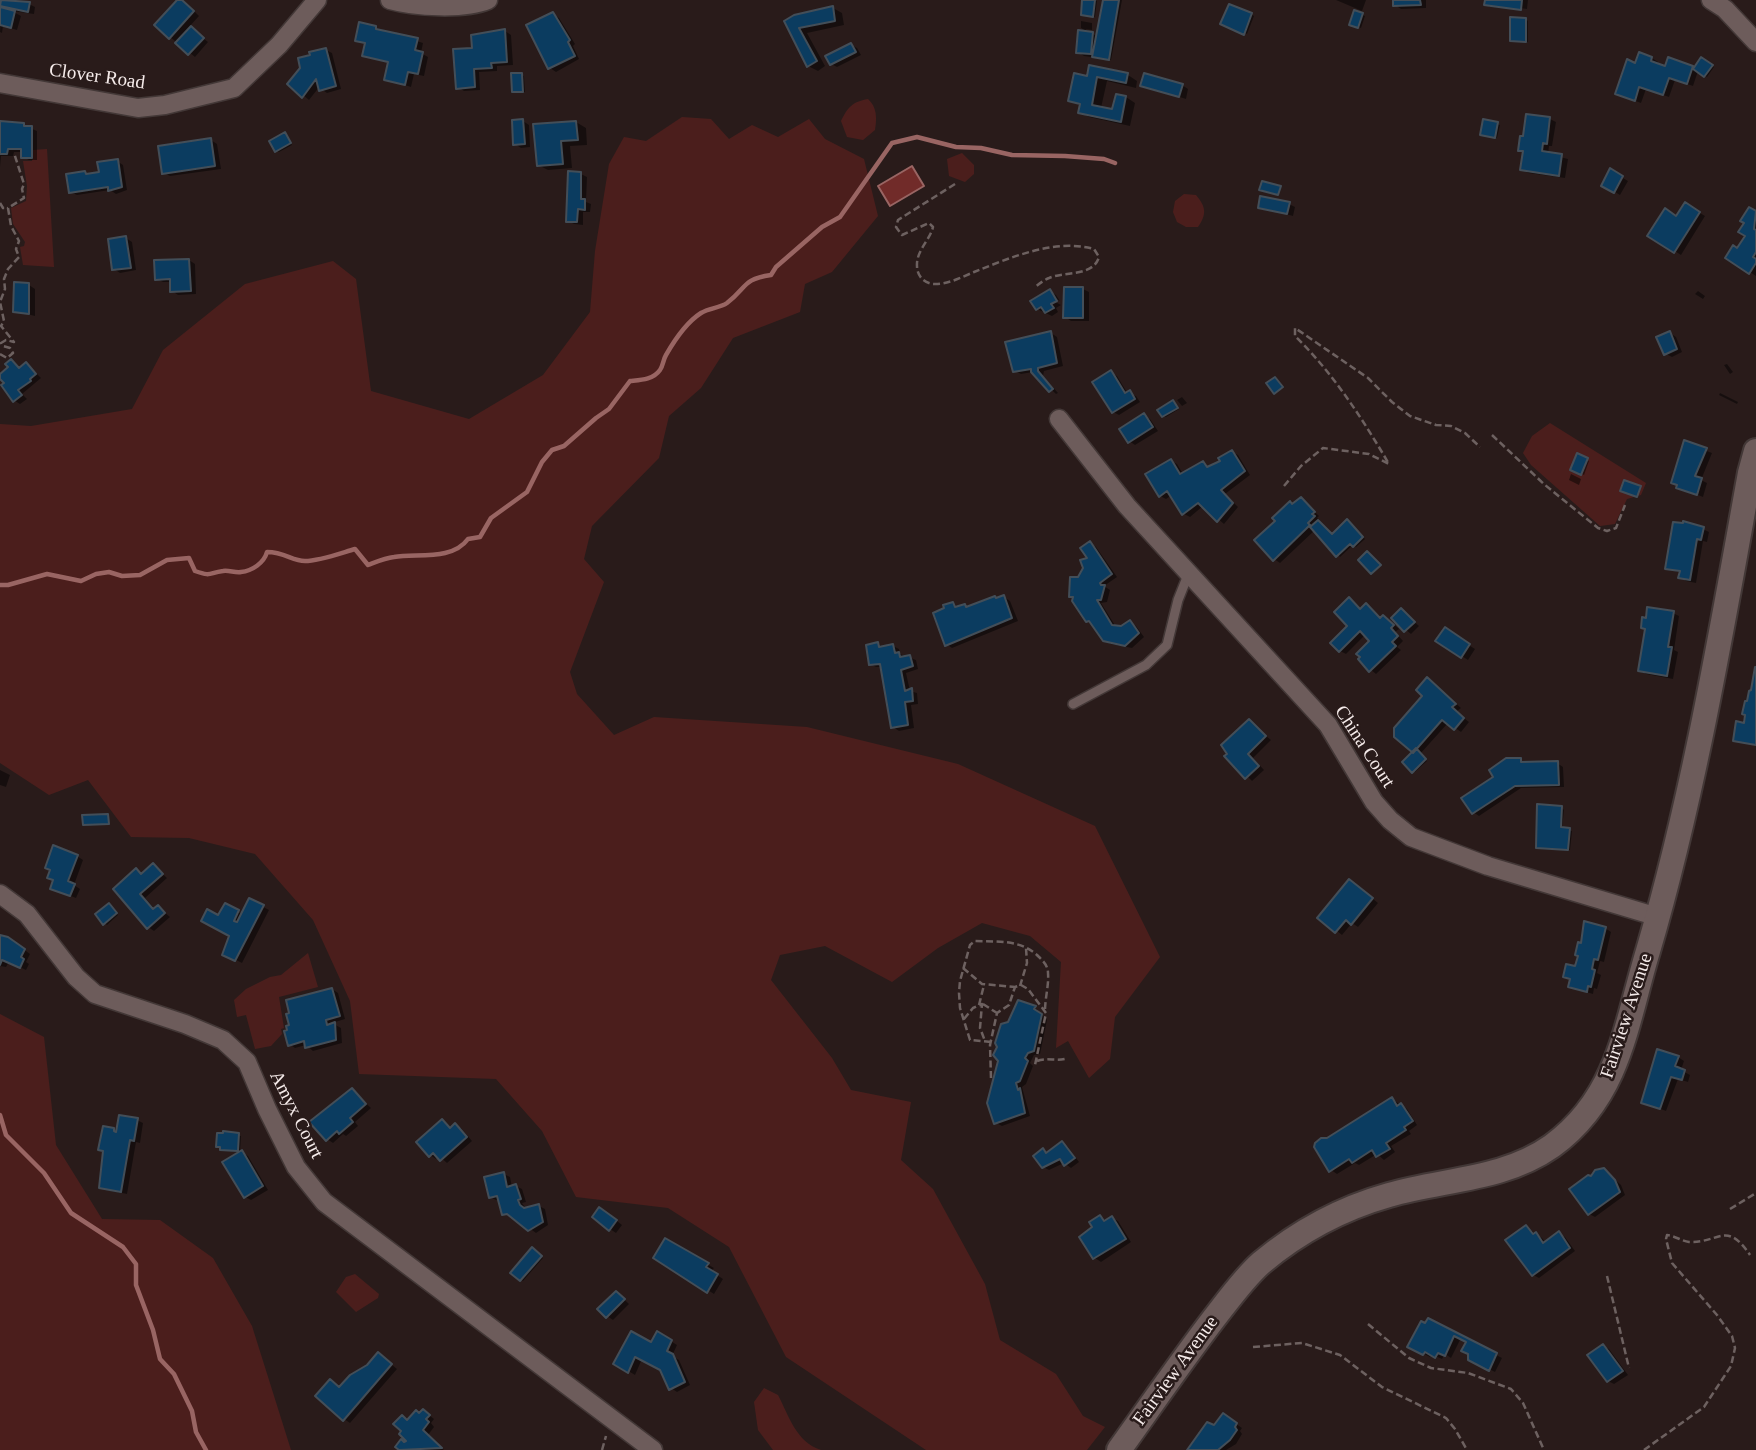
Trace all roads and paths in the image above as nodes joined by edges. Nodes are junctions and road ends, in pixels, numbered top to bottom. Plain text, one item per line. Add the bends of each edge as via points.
1 (317, 0) edge
2 (390, 0) edge
3 (488, 0) edge
4 (1711, 0) edge
5 (1756, 42) edge
6 (0, 83) edge
7 (14, 153) dead end
8 (955, 184) dead end
9 (0, 203) edge
10 (8, 208) junction
11 (1034, 288) dead end
12 (0, 354) edge
13 (1059, 419) dead end
14 (1492, 435) dead end
15 (1480, 447) dead end
16 (1756, 451) edge
17 (1284, 486) dead end
18 (1625, 505) dead end
19 (1188, 575) junction
20 (1073, 704) dead end
21 (0, 894) edge
22 (1658, 917) junction
23 (1025, 946) junction
24 (964, 968) junction
25 (983, 984) junction
26 (1020, 986) junction
27 (1015, 987) junction
28 (982, 1004) junction
29 (1045, 1011) junction
30 (997, 1013) junction
31 (964, 1019) junction
32 (985, 1041) junction
33 (991, 1042) junction
34 (1068, 1058) dead end
35 (991, 1078) dead end
36 (1756, 1193) edge
37 (1730, 1209) dead end
38 (1750, 1255) dead end
39 (1607, 1276) dead end
40 (1367, 1324) dead end
41 (1253, 1347) dead end
42 (1629, 1368) dead end
43 (653, 1450) edge
44 (1119, 1450) edge
45 (1468, 1450) edge
46 (1544, 1450) edge
47 (1644, 1450) edge

1 - 6 street, Clover Road via 234,88 138,108
2 - 3 street via 447,6
4 - 5 street
7 - 10 path via 24,184 23,198
8 - 11 path via 898,220 895,227 902,235 929,223 933,227 916,264 919,275 926,283 936,284 1052,248 1083,246 1094,249 1099,257 1088,270 1048,278
9 - 10 path
10 - 12 path via 19,241 19,257 6,274 0,302 1,326 14,342 1,343 13,353 7,358
13 - 19 street, China Court via 1126,506
14 - 18 path via 1598,528 1616,528
15 - 17 path via 1451,426 1410,416 1368,378 1295,328 1295,336 1318,359 1389,464 1369,454 1322,448
16 - 22 main road, Fairview Avenue via 1687,802
19 - 20 lane via 1167,645 1146,665
19 - 22 street, China Court via 1328,725 1374,802 1411,837 1488,866
21 - 43 street, Amyx Court via 27,914 95,994 223,1040 247,1062 296,1167 324,1202
22 - 44 main road, Fairview Avenue via 1612,1069 1597,1098 1568,1133 1518,1164 1392,1194 1349,1209 1294,1238 1259,1265 1227,1302
23 - 24 path via 975,941
23 - 26 path via 1027,963
23 - 29 path via 1047,966
24 - 25 path
24 - 31 path via 960,993
25 - 27 path
25 - 28 path
26 - 27 path
26 - 29 path via 1028,989
27 - 30 path via 1009,1005
28 - 30 path
28 - 31 path
28 - 32 path via 980,1028
29 - 34 path via 1036,1063 1044,1058 1057,1062
30 - 33 path
31 - 32 path via 970,1040
32 - 33 path
33 - 35 path
36 - 37 path
38 - 47 path via 1736,1238 1726,1235 1688,1242 1667,1235 1672,1263 1717,1315 1735,1348 1731,1366 1704,1407
39 - 42 path
40 - 46 path via 1409,1359 1511,1389 1523,1403
41 - 45 path via 1302,1343 1340,1355 1382,1387 1446,1418

